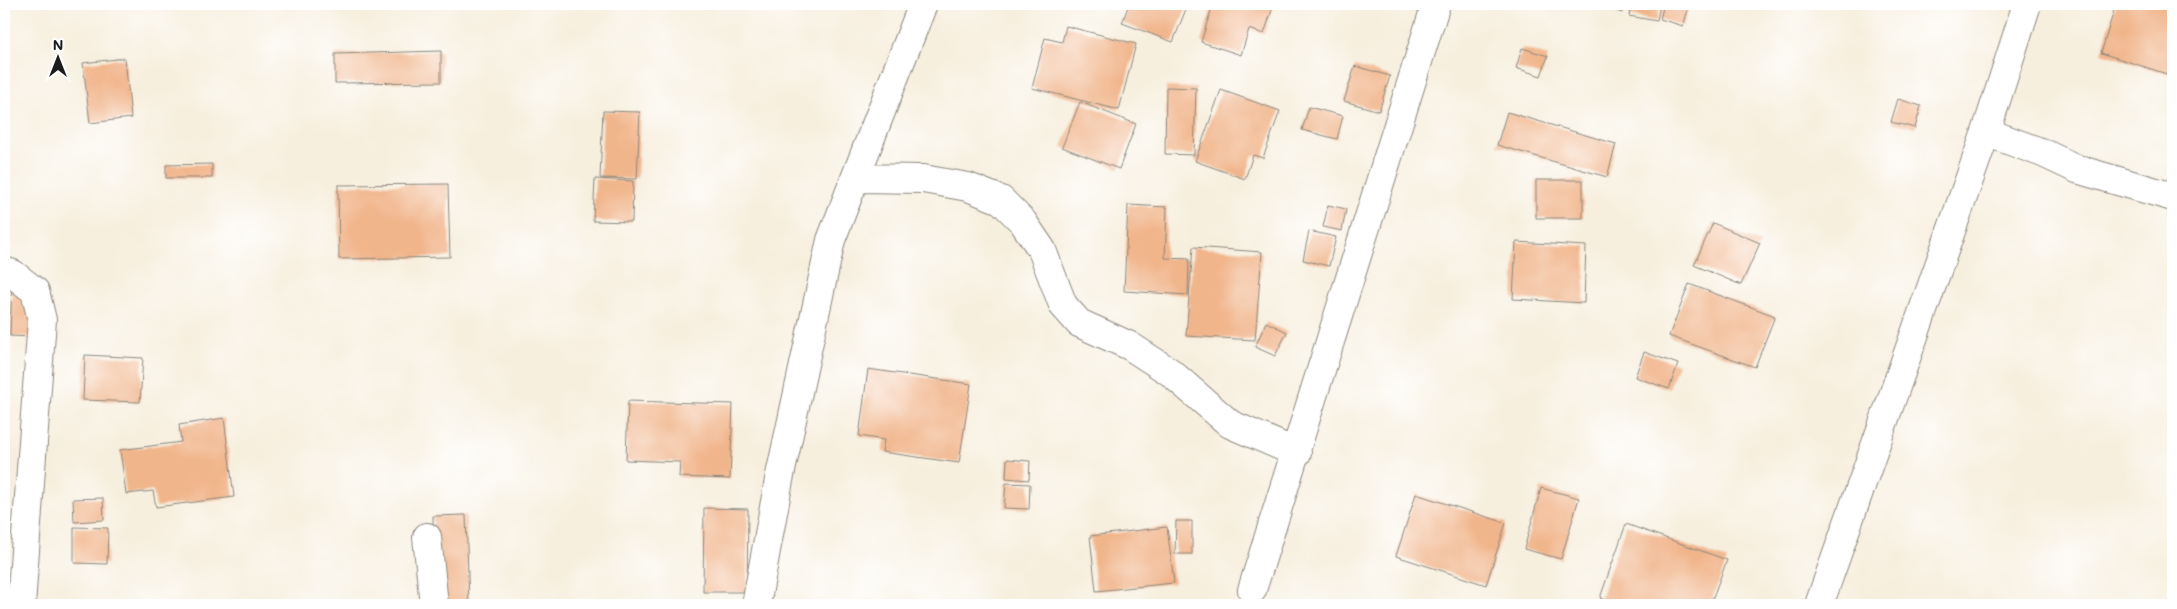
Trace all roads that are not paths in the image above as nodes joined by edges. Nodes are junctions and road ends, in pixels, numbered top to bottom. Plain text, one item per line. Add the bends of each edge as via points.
1 (1436, 4) edge
2 (2027, 4) edge
3 (918, 5) edge
4 (1986, 132) junction
5 (856, 178) junction
6 (2173, 197) edge
7 (4, 271) edge
8 (1296, 453) junction
9 (427, 537) dead end
10 (1252, 590) dead end
11 (21, 605) edge
12 (434, 605) edge
13 (756, 605) edge
14 (1819, 605) edge

1 - 8 street
2 - 4 street
3 - 5 street
4 - 6 street via 2077,169
4 - 14 street
5 - 8 street via 924,180 968,187 1001,200 1023,222 1042,250 1063,305 1079,323 1130,346 1170,372 1230,424
5 - 13 street via 831,240 779,480
7 - 11 street via 35,291 42,320
8 - 10 street
9 - 12 street

